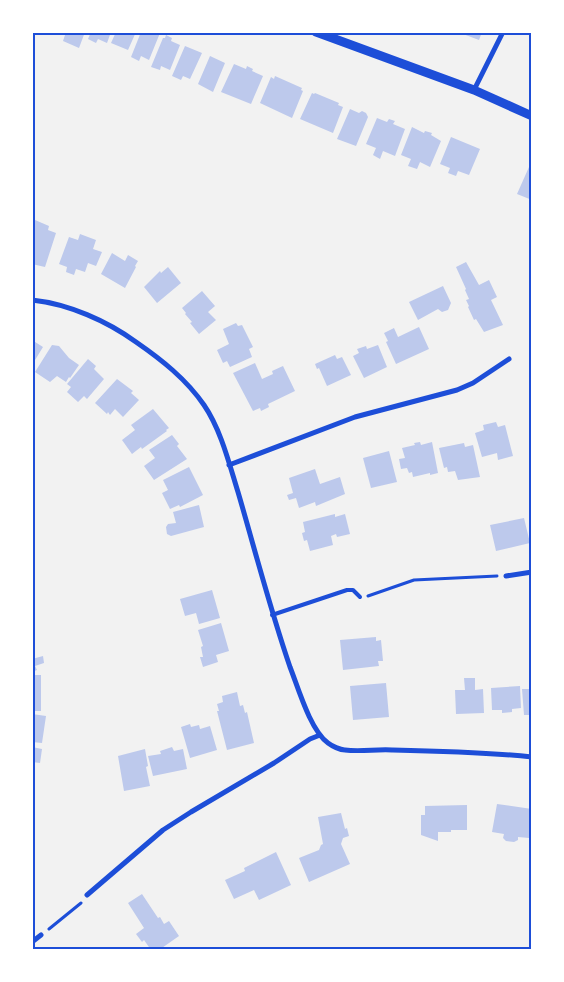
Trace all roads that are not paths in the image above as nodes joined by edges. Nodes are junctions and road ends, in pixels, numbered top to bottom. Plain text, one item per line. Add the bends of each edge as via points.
1 (316, 32) edge
2 (502, 32) edge
3 (474, 90) junction
4 (532, 116) edge
5 (32, 300) edge
6 (509, 359) dead end
7 (230, 465) junction
8 (532, 572) edge
9 (506, 576) road end
10 (360, 597) dead end
11 (272, 615) junction
12 (320, 735) junction
13 (532, 757) edge
14 (87, 894) dead end
15 (41, 935) road end
16 (32, 942) edge

1 - 3 street
2 - 3 street
3 - 4 street
5 - 7 street via 67,308 100,321 175,371 206,407
6 - 7 street via 457,390 355,418
7 - 11 street
8 - 9 street
10 - 11 lane via 353,590 347,590
11 - 12 street via 304,704
12 - 13 street via 328,743 344,750 446,751
12 - 14 street via 163,830
15 - 16 street

